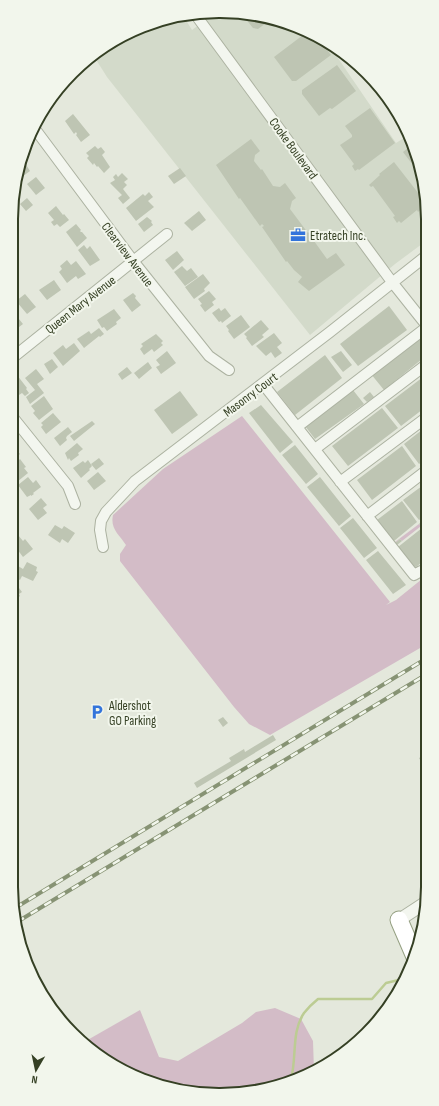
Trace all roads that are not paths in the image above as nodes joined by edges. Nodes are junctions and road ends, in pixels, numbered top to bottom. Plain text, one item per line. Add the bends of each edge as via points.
1 (199, 19) edge
2 (38, 133) edge
3 (167, 234) dead end
4 (421, 260) edge
5 (134, 262) junction
6 (392, 282) junction
7 (421, 320) edge
8 (421, 331) edge
9 (18, 353) edge
10 (421, 369) edge
11 (229, 370) dead end
12 (263, 384) junction
13 (421, 421) edge
14 (18, 424) edge
15 (297, 427) junction
16 (315, 450) junction
17 (421, 477) edge
18 (340, 482) junction
19 (75, 504) dead end
20 (367, 516) junction
21 (104, 547) dead end
22 (421, 571) dead end
23 (420, 906) edge
24 (398, 920) joint
25 (411, 948) edge

1 - 6 street, Cooke Boulevard
2 - 5 street, Clearview Avenue
3 - 5 street, Queen Mary Avenue
4 - 6 street, Masonry Court
5 - 9 street, Queen Mary Avenue
5 - 11 street, Clearview Avenue via 208,356
6 - 7 street, Cooke Boulevard
6 - 12 street, Masonry Court
8 - 15 street
10 - 16 street
12 - 15 street
12 - 21 street, Masonry Court via 131,486 106,512 101,521 100,530
13 - 18 street
14 - 19 street via 68,486
15 - 16 street
16 - 18 street
17 - 20 street
18 - 20 street
20 - 22 street via 414,575
23 - 24 street
24 - 25 highway

